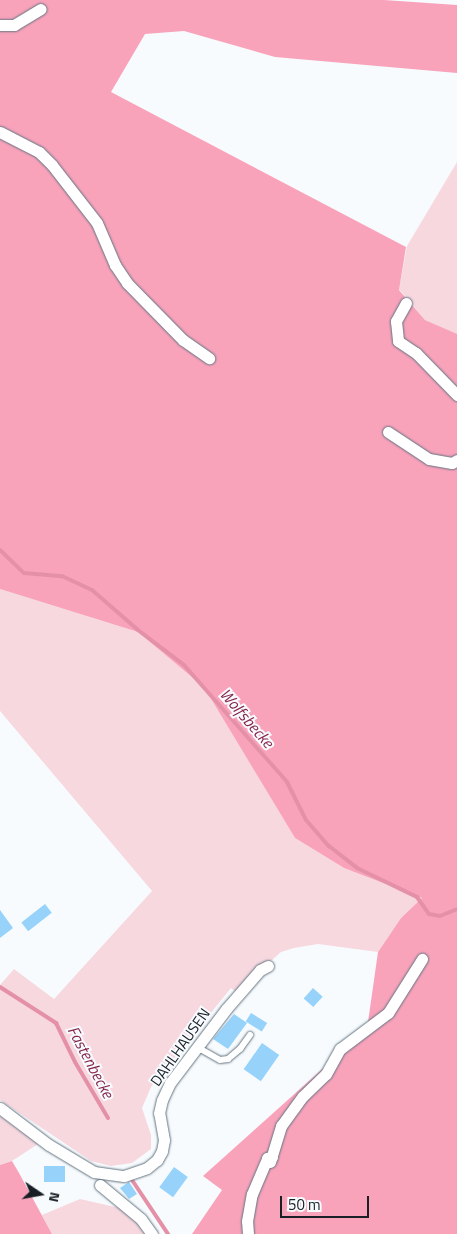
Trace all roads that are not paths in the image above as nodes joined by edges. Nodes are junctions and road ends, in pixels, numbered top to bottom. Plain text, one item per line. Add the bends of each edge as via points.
1 (41, 9) dead end
2 (0, 25) edge
3 (0, 132) edge
4 (406, 303) dead end
5 (210, 358) dead end
6 (457, 395) edge
7 (388, 432) dead end
8 (457, 460) edge
9 (422, 959) dead end
10 (268, 966) dead end
11 (250, 1035) dead end
12 (197, 1047) junction
13 (0, 1108) edge
14 (100, 1185) dead end
15 (152, 1234) edge
16 (248, 1234) edge

1 - 2 street via 14,25
3 - 5 street via 39,152 52,165 97,223 115,265 127,283 183,340
4 - 6 street via 396,321 398,341 416,353
7 - 8 street via 428,459 452,463
9 - 16 street via 388,1014 340,1049 326,1074 303,1096 282,1126 271,1159 267,1158 252,1194
10 - 12 street, DAHLHAUSEN via 260,970 226,1008
11 - 12 lane via 228,1059 220,1060
12 - 13 street, DAHLHAUSEN via 170,1083 162,1100 159,1113 164,1140 162,1151 157,1160 136,1174 124,1176 94,1172 49,1145
14 - 15 street via 141,1219

